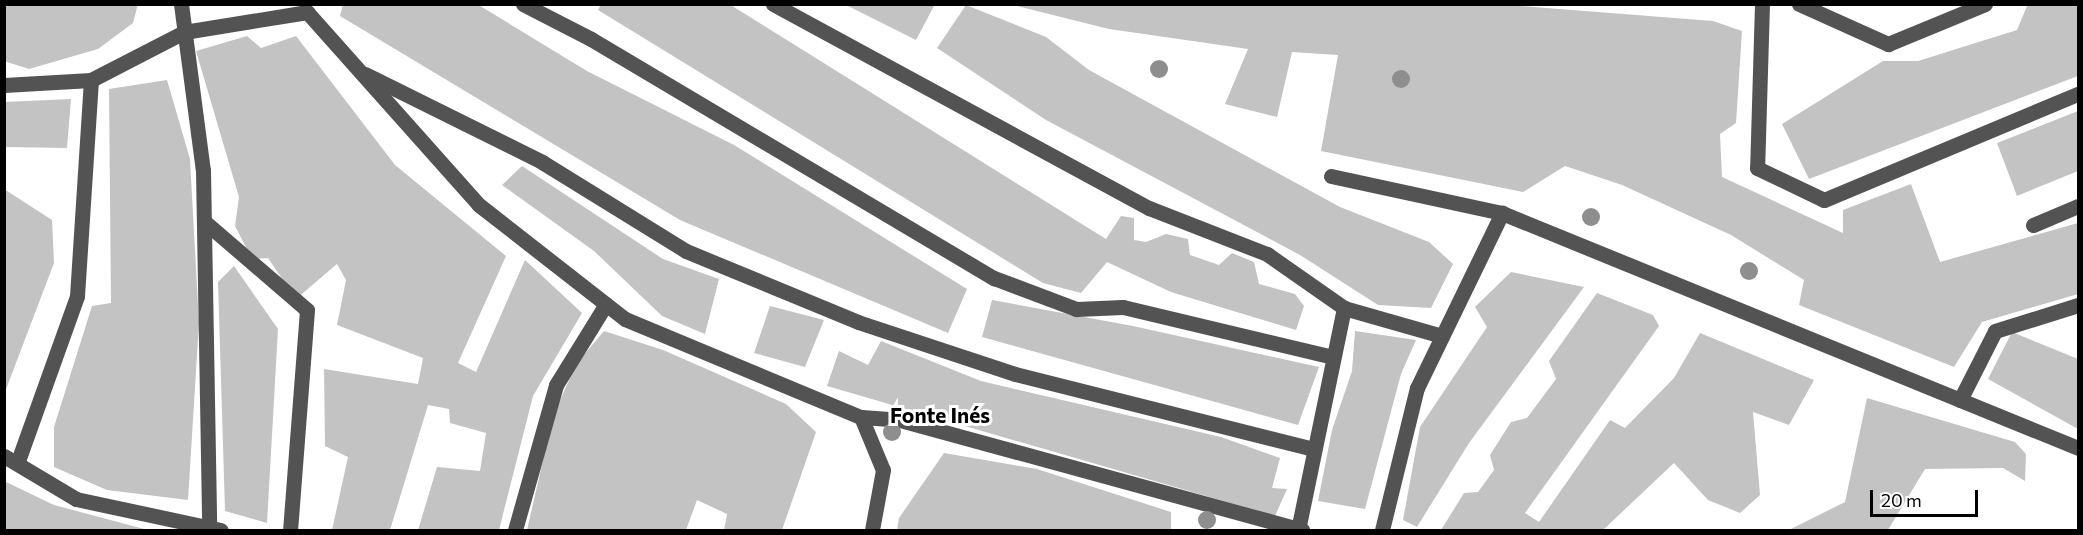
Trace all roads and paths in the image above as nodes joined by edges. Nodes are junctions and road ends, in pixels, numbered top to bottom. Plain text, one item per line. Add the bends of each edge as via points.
1 (181, 4) edge
2 (523, 4) edge
3 (773, 4) edge
4 (1762, 4) edge
5 (1799, 4) edge
6 (1985, 4) edge
7 (184, 32) junction
8 (359, 70) junction
9 (91, 80) junction
10 (4, 85) edge
11 (2079, 93) edge
12 (1331, 176) dead end
13 (2079, 206) edge
14 (1502, 213) junction
15 (206, 223) junction
16 (2033, 225) dead end
17 (606, 304) junction
18 (2079, 305) edge
19 (1344, 308) junction
20 (1442, 336) junction
21 (1333, 357) junction
22 (1960, 400) junction
23 (861, 417) junction
24 (2079, 448) edge
25 (1313, 449) junction
26 (11, 459) edge
27 (215, 529) edge
28 (1300, 530) edge
29 (290, 531) edge
30 (515, 531) edge
31 (872, 531) edge
32 (1382, 531) edge

1 - 7 street
2 - 21 street via 591,39 994,278 1076,309 1123,307
3 - 19 street via 1149,208 1267,254
4 - 11 street via 1757,168 1824,200
5 - 6 street via 1888,44
7 - 8 street via 307,12
7 - 9 street
7 - 15 street
8 - 17 street via 479,205
8 - 25 street via 542,162 686,251 858,322 1015,374
9 - 10 street
9 - 26 street via 77,296
12 - 14 street
13 - 16 street
14 - 20 street
14 - 22 street
15 - 27 street
15 - 29 street via 307,310
17 - 23 street via 625,319
17 - 30 street via 556,385
18 - 22 street via 1995,331
19 - 20 street
19 - 21 street
20 - 32 street via 1417,388
21 - 25 street
22 - 24 street
23 - 28 street via 900,420
23 - 31 street via 883,470
25 - 28 street
26 - 27 street via 76,499

